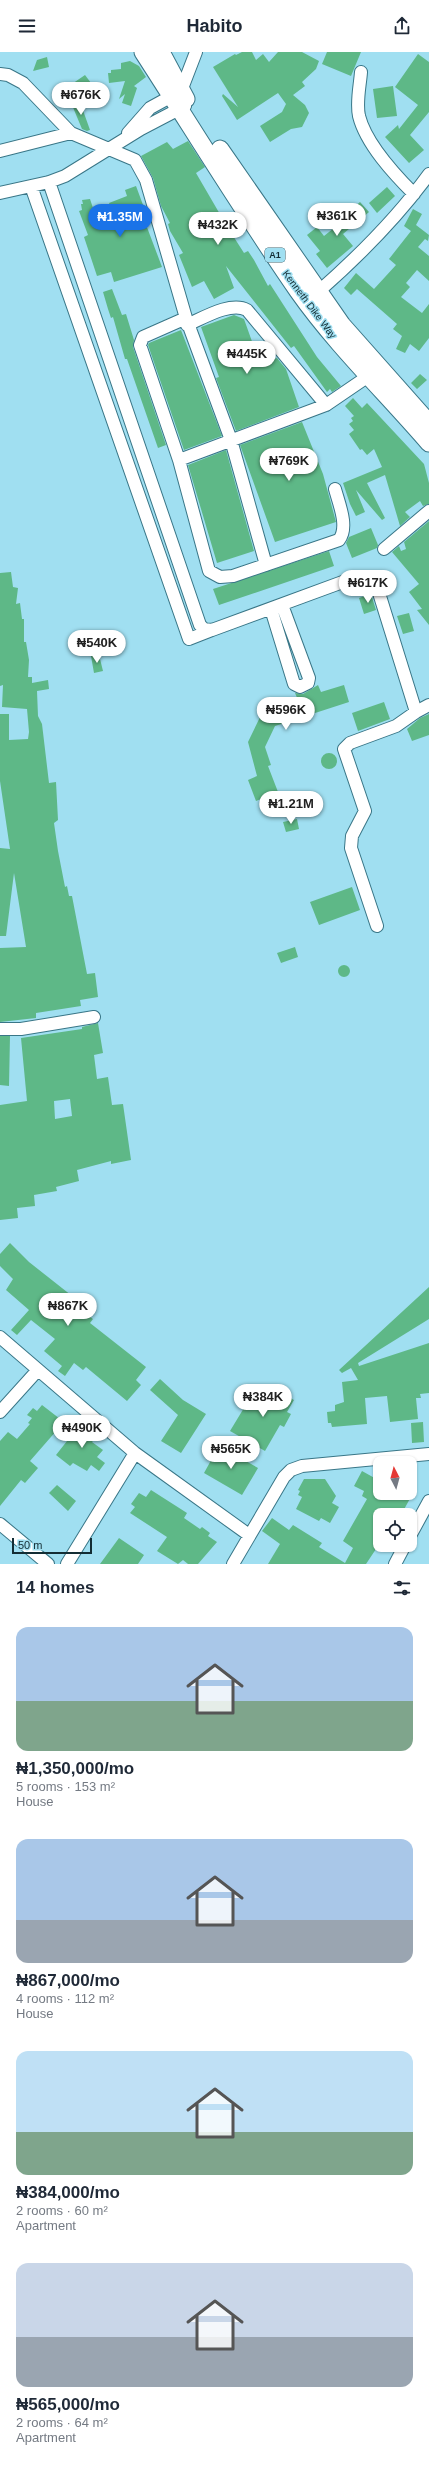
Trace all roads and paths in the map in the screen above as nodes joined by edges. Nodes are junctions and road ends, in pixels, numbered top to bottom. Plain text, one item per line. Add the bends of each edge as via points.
1 (143, 52) edge
2 (161, 52) edge
3 (196, 52) edge
4 (361, 72) dead end
5 (0, 74) edge
6 (180, 100) junction
7 (71, 133) junction
8 (110, 149) junction
9 (0, 151) edge
10 (429, 174) edge
11 (49, 182) junction
12 (31, 186) junction
13 (0, 193) edge
14 (414, 194) junction
15 (76, 262) junction
16 (59, 268) junction
17 (318, 292) junction
18 (186, 322) junction
19 (370, 375) junction
20 (326, 405) junction
21 (429, 424) edge
22 (231, 440) junction
23 (429, 443) edge
24 (179, 460) junction
25 (335, 489) dead end
26 (429, 511) edge
27 (384, 549) dead end
28 (266, 565) junction
29 (276, 607) junction
30 (212, 630) junction
31 (429, 705) edge
32 (416, 712) junction
33 (377, 926) dead end
34 (94, 1017) dead end
35 (0, 1029) edge
36 (0, 1337) edge
37 (37, 1371) junction
38 (0, 1412) edge
39 (135, 1453) junction
40 (429, 1454) edge
41 (429, 1501) edge
42 (417, 1523) edge
43 (0, 1524) edge
44 (249, 1535) junction
45 (401, 1552) edge
46 (48, 1564) edge
47 (68, 1564) edge
48 (233, 1564) edge
49 (395, 1564) edge

1 - 6 highway, Kenneth Dike Way / A1
2 - 6 highway, Kenneth Dike Way / A1
3 - 6 street
4 - 14 street via 359,115 364,128 392,172
5 - 7 street via 23,83
6 - 8 street via 150,108 124,139
6 - 17 highway, Kenneth Dike Way / A1
6 - 19 highway, Kenneth Dike Way / A1 via 298,291 348,354
7 - 8 street
7 - 9 street
8 - 11 street via 65,176
8 - 18 street via 135,160 146,180
10 - 14 street
11 - 12 street
11 - 15 street
12 - 13 street
12 - 16 street
14 - 17 street via 353,262
15 - 16 street
15 - 30 street via 200,625 204,629
16 - 30 street via 189,639
17 - 21 highway, Kenneth Dike Way / A1 via 367,356
18 - 20 street via 241,306
18 - 22 street
18 - 24 street via 143,337 140,345
19 - 20 street
19 - 23 highway, Kenneth Dike Way / A1
20 - 22 street
22 - 24 street
22 - 28 street
24 - 28 street via 209,571 220,578
25 - 28 street via 344,527 339,540
26 - 27 street
29 - 29 street via 309,678 308,684 300,687 294,684
29 - 30 street
29 - 32 street via 348,580 365,577 374,582
31 - 32 street
32 - 33 street via 396,726 344,747 365,811 352,836 351,848
34 - 35 street via 21,1029
36 - 37 street
37 - 38 street
37 - 39 street
39 - 44 street
39 - 47 street
40 - 44 street via 302,1466 291,1470 275,1490
41 - 42 street
43 - 46 street
44 - 48 street
45 - 49 street

